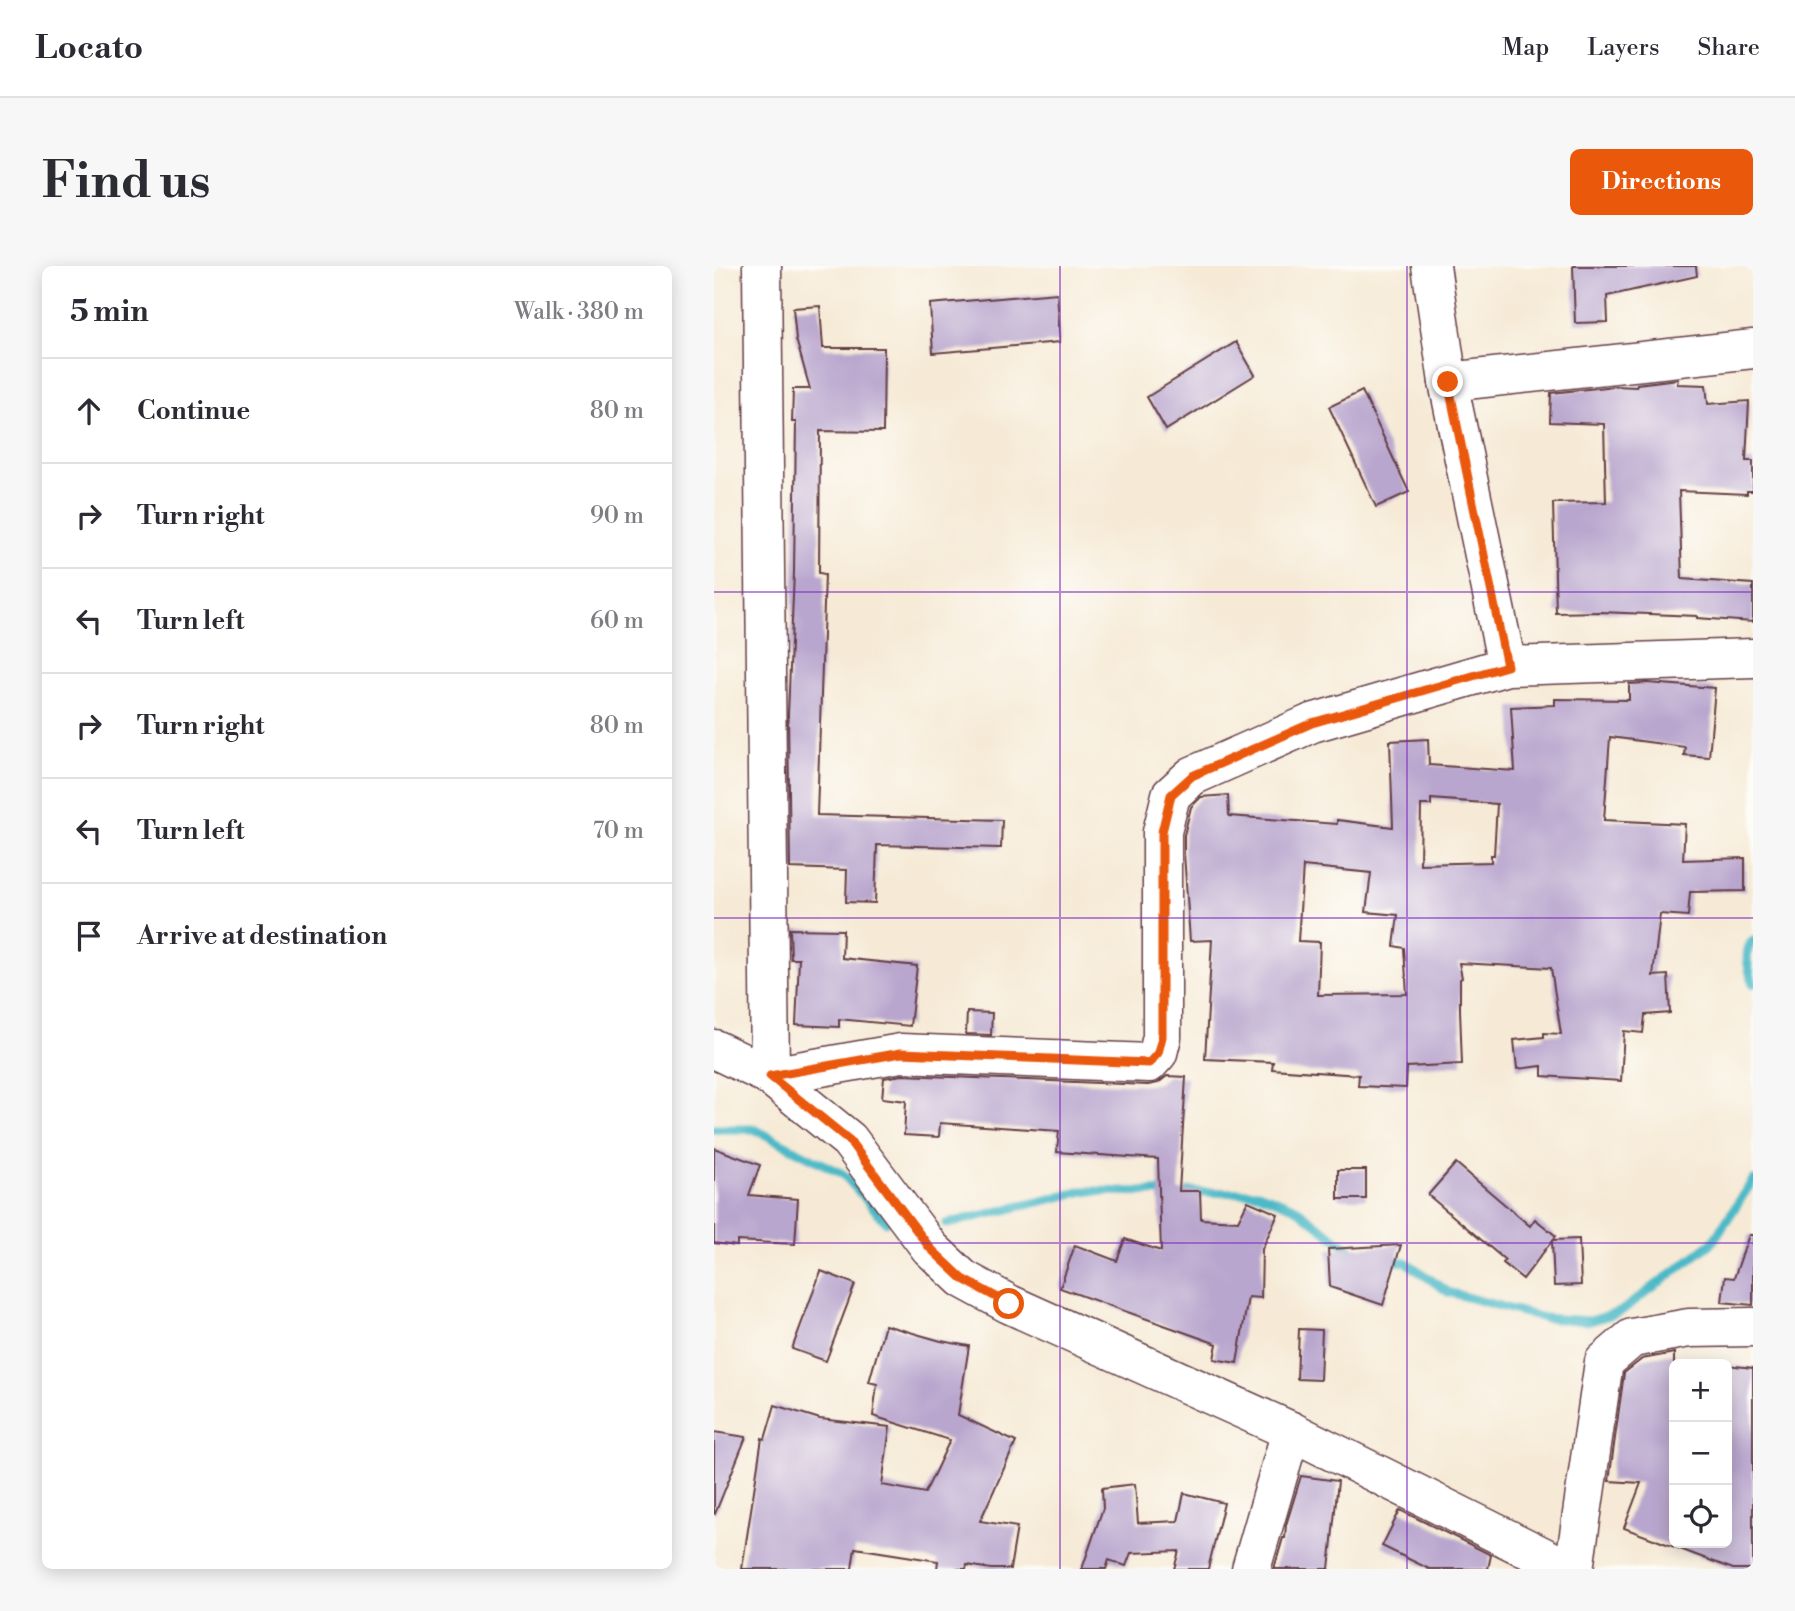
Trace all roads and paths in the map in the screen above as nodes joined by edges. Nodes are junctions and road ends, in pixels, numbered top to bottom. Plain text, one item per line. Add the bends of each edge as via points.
1 (762, 266) edge
2 (1430, 266) edge
3 (1753, 349) edge
4 (1448, 382) junction
5 (1753, 658) edge
6 (1507, 666) junction
7 (714, 1049) edge
8 (770, 1076) junction
9 (1753, 1327) edge
10 (1291, 1431) junction
11 (1251, 1569) edge
12 (1568, 1569) edge
13 (1574, 1569) edge

1 - 8 street
2 - 4 street
3 - 4 street
4 - 6 street
5 - 6 street
6 - 8 street via 1312,723 1192,776 1171,795 1162,832 1162,1037 1158,1053 1149,1063 901,1053
7 - 8 street
8 - 10 street via 849,1140 930,1248 963,1279
9 - 13 street via 1689,1328 1632,1338 1604,1362
10 - 11 street
10 - 12 street

